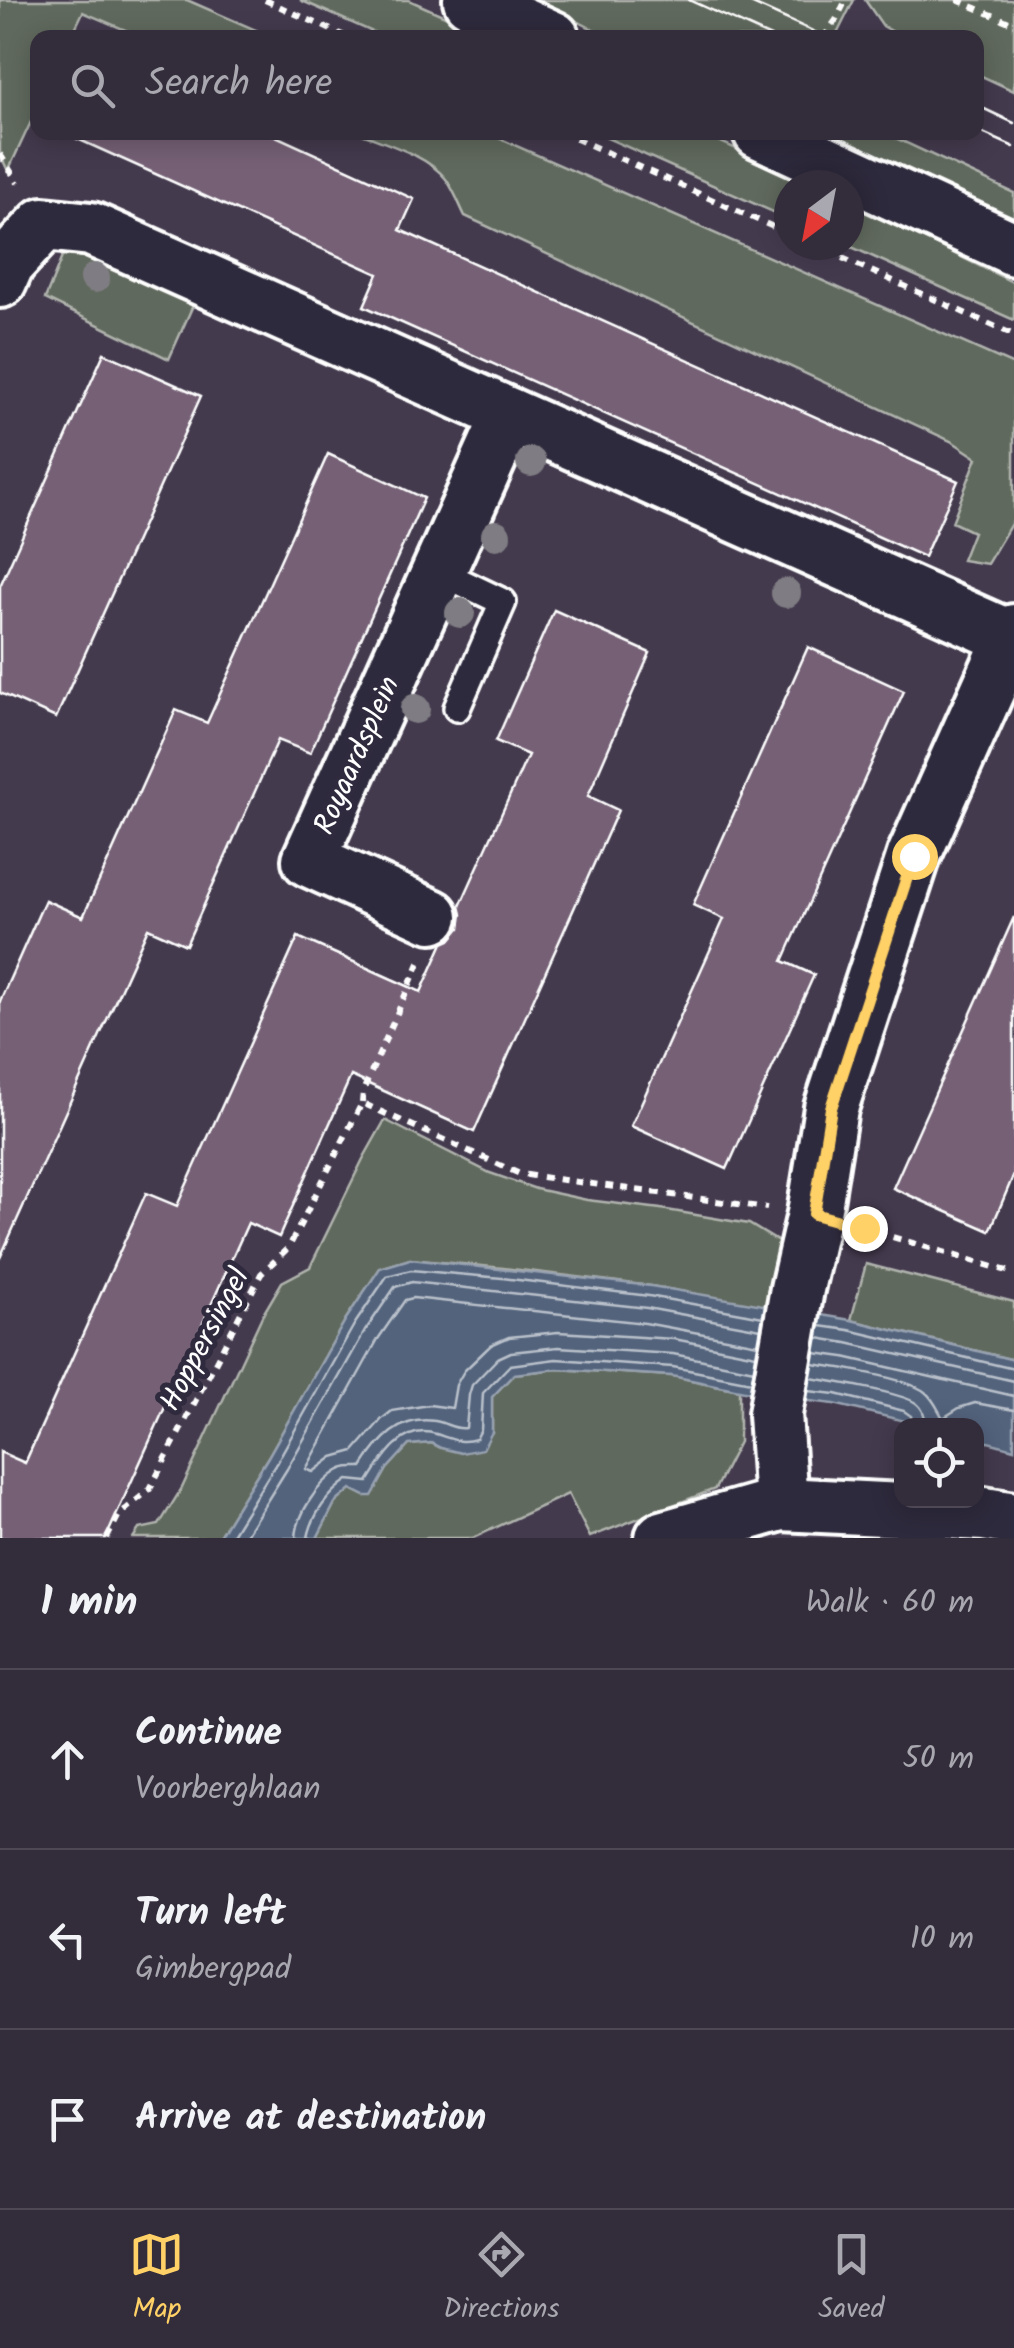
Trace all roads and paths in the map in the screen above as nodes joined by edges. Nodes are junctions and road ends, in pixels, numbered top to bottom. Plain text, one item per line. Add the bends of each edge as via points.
1 (265, 0) edge
2 (470, 0) edge
3 (846, 0) edge
4 (957, 0) edge
5 (1014, 24) edge
6 (331, 30) edge
7 (535, 30) edge
8 (829, 30) edge
9 (580, 140) edge
10 (777, 140) edge
11 (774, 227) edge
12 (1014, 249) edge
13 (846, 260) edge
14 (0, 281) edge
15 (1014, 335) edge
16 (508, 415) junction
17 (438, 572) junction
18 (1013, 636) edge
19 (457, 708) dead end
20 (432, 916) joint
21 (362, 1103) junction
22 (814, 1214) junction
23 (1014, 1274) edge
24 (781, 1504) junction
25 (1014, 1519) edge
26 (108, 1538) edge
27 (662, 1538) edge

1 - 6 path
2 - 7 street
3 - 8 path
4 - 5 path
9 - 11 path
10 - 12 street
13 - 15 path
14 - 16 street via 8,262 44,224 91,229
16 - 17 street, Royaardsplein
16 - 18 street
17 - 19 lane via 503,602
17 - 20 street, Royaardsplein via 309,860
18 - 22 street via 914,856 831,1108
20 - 21 path, Hoppersingel via 438,920
21 - 22 path via 520,1174
21 - 26 path, Hoppersingel via 289,1246 261,1274 150,1488 118,1516
22 - 23 path
22 - 24 street via 775,1414
24 - 25 street
24 - 27 street

